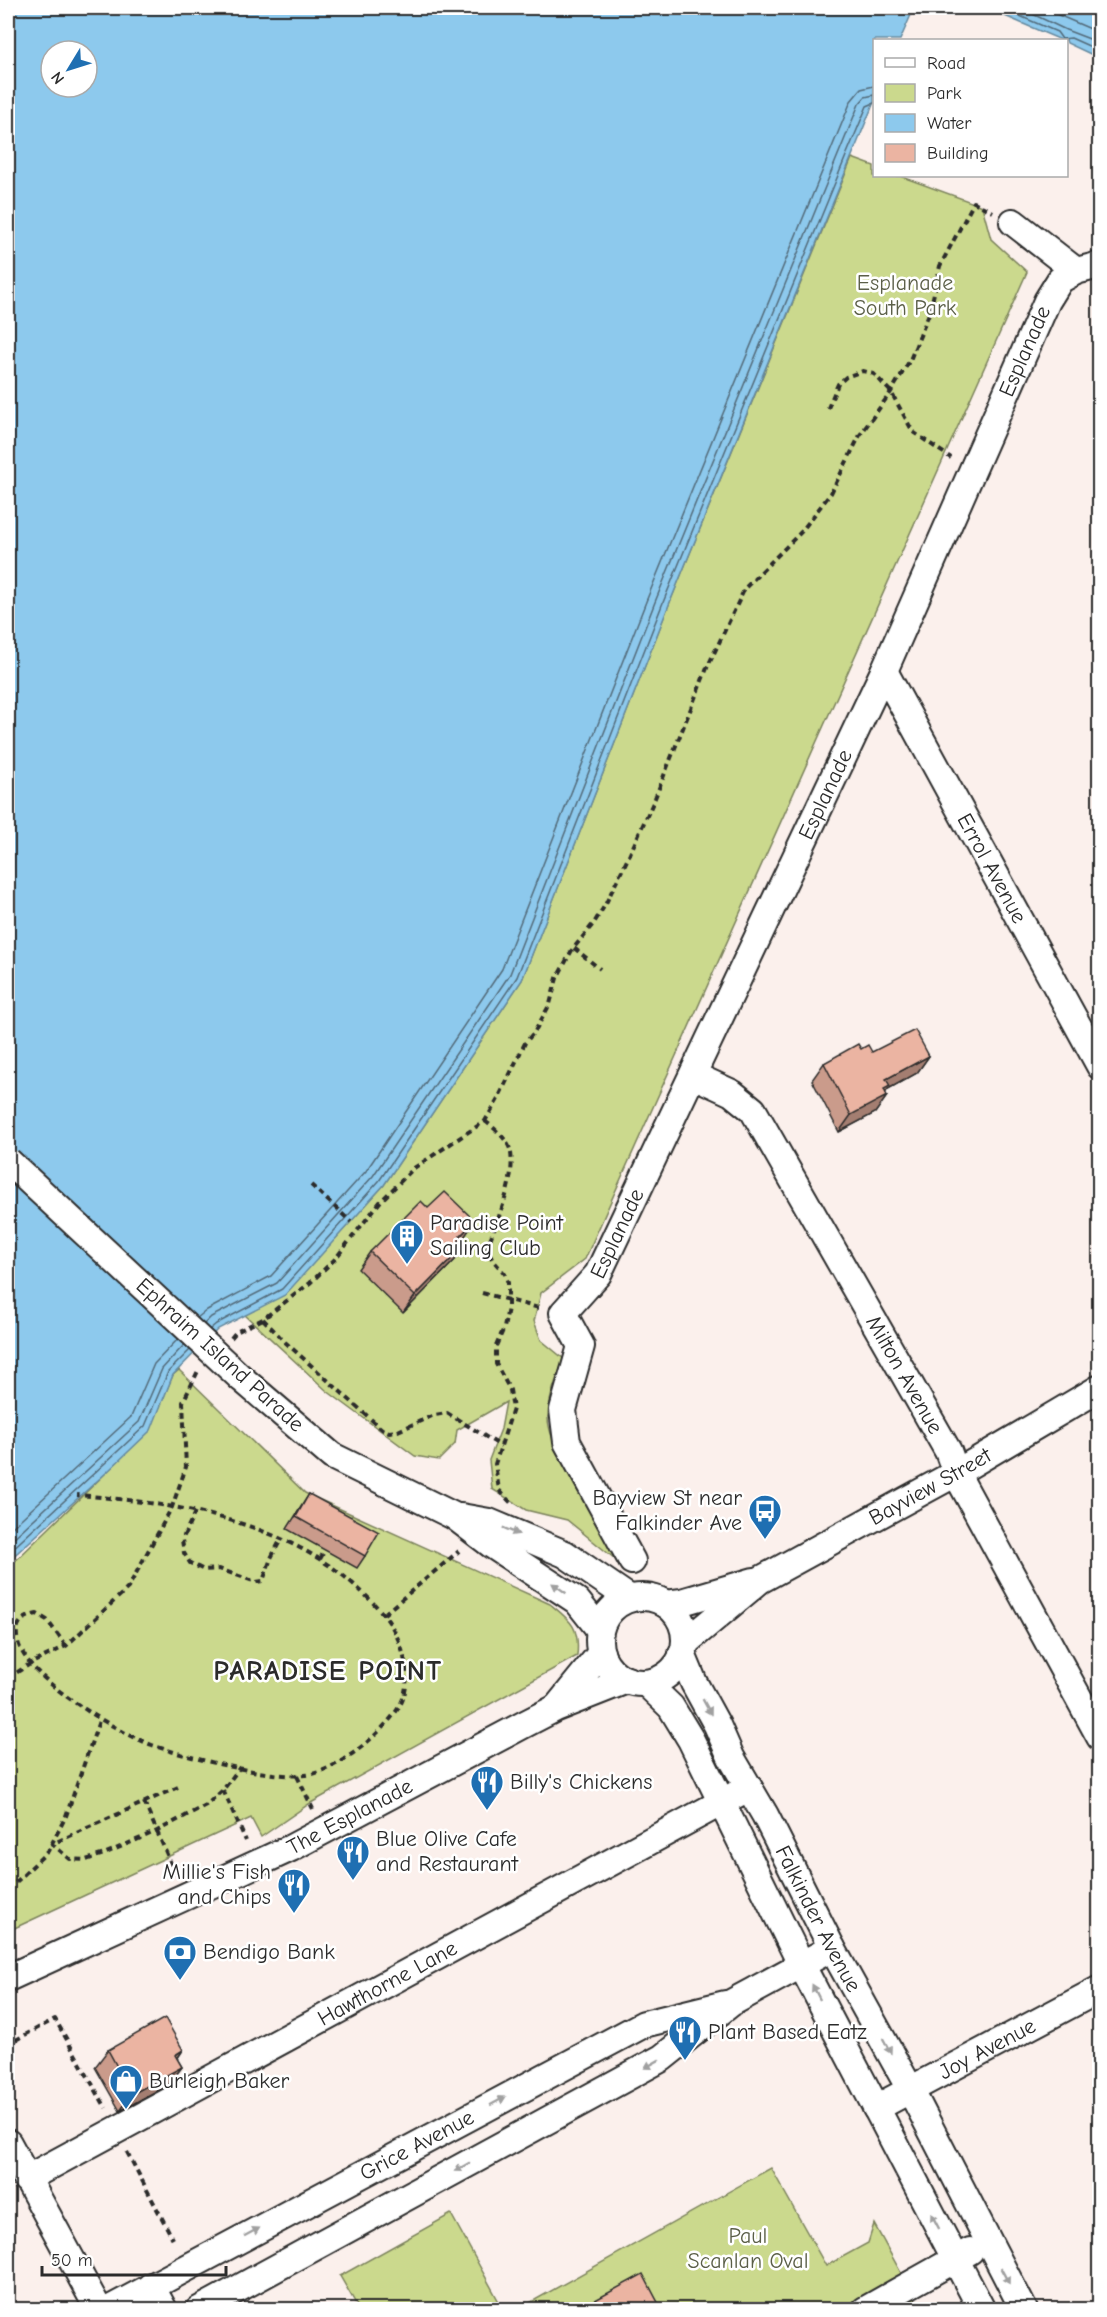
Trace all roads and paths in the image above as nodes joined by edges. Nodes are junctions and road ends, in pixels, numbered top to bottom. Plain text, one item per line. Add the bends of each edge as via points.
1 (1013, 222) joint
2 (1088, 268) edge
3 (891, 392) junction
4 (828, 408) dead end
5 (972, 472) junction
6 (884, 671) junction
7 (574, 948) junction
8 (600, 969) dead end
9 (1100, 1066) edge
10 (693, 1075) junction
11 (485, 1120) junction
12 (8, 1161) edge
13 (311, 1185) dead end
14 (351, 1222) dead end
15 (482, 1293) dead end
16 (507, 1300) junction
17 (563, 1314) junction
18 (263, 1319) junction
19 (228, 1340) dead end
20 (204, 1365) dead end
21 (1100, 1388) edge
22 (501, 1446) junction
23 (956, 1473) junction
24 (77, 1495) dead end
25 (514, 1506) dead end
26 (172, 1507) junction
27 (195, 1512) junction
28 (454, 1516) junction
29 (281, 1539) junction
30 (464, 1547) dead end
31 (325, 1550) dead end
32 (320, 1559) junction
33 (632, 1561) dead end
34 (760, 1580) junction
35 (629, 1598) junction
36 (665, 1604) junction
37 (384, 1614) junction
38 (600, 1642) junction
39 (66, 1646) junction
40 (684, 1648) junction
41 (30, 1664) junction
42 (8, 1678) edge
43 (637, 1681) junction
44 (556, 1708) junction
45 (100, 1718) junction
46 (1100, 1737) edge
47 (240, 1767) junction
48 (297, 1776) junction
49 (178, 1787) dead end
50 (748, 1788) junction
51 (223, 1790) junction
52 (144, 1802) junction
53 (722, 1803) junction
54 (156, 1831) junction
55 (324, 1831) junction
56 (51, 1844) junction
57 (256, 1863) junction
58 (8, 1890) edge
59 (185, 1895) junction
60 (832, 1948) junction
61 (801, 1964) junction
62 (8, 1978) edge
63 (1100, 1989) edge
64 (731, 2003) junction
65 (663, 2019) junction
66 (8, 2042) edge
67 (677, 2046) junction
68 (910, 2089) junction
69 (876, 2108) junction
70 (111, 2115) dead end
71 (8, 2143) edge
72 (123, 2145) dead end
73 (26, 2179) junction
74 (173, 2239) dead end
75 (987, 2241) junction
76 (955, 2259) junction
77 (151, 2286) junction
78 (99, 2310) edge
79 (108, 2310) edge
80 (164, 2310) edge
81 (199, 2310) edge
82 (865, 2310) edge
83 (982, 2310) edge
84 (1024, 2310) edge

1 - 2 street
1 - 3 path via 974,202 940,266 930,311 910,360
2 - 5 street, Esplanade via 1060,280 1047,301
3 - 4 path via 874,374 855,373 838,384
3 - 5 path via 913,432
3 - 7 path via 860,435 825,501 801,532 745,588 707,668 628,858 599,914
5 - 6 street, Esplanade
6 - 9 street, Errol Avenue
6 - 10 street, Esplanade
7 - 8 path
7 - 11 path via 557,978 550,1004
10 - 17 street, Esplanade via 598,1274
10 - 23 street, Milton Avenue via 732,1093 753,1110 948,1451
11 - 16 path via 511,1151 508,1184 487,1248 505,1274
11 - 18 path via 414,1168 380,1202 327,1267
12 - 28 street, Ephraim Island Parade, bridge via 241,1378 332,1456
13 - 14 path
15 - 16 path
16 - 17 path
16 - 22 path via 504,1328 496,1346 496,1364 510,1390 513,1409
17 - 33 street via 581,1346 564,1410 567,1442
18 - 19 path
18 - 22 path via 382,1429 398,1431 447,1413
20 - 26 path via 196,1373 183,1402 186,1467
21 - 23 street, Bayview Street
22 - 25 path via 495,1464 499,1490
23 - 34 street, Bayview Street
23 - 46 street, Milton Avenue
24 - 26 path
26 - 27 path
26 - 39 path via 128,1588
27 - 29 path
27 - 29 path via 182,1540 184,1553 195,1567 204,1570 219,1569 263,1581
28 -> 35 street, Ephraim Island Parade via 489,1522 565,1554
38 -> 28 street, Ephraim Island Parade via 577,1601
29 - 32 path
30 - 37 path
31 - 32 path
32 - 37 path via 346,1576
34 - 36 street, Bayview Street
34 - 40 street, Bayview Street
35 - 36 street via 645,1596
35 - 38 street via 606,1616
36 - 40 street via 679,1617
37 - 48 path via 394,1629 405,1666 406,1686 401,1702 382,1728 358,1748 332,1766
38 - 43 street via 606,1665 616,1674
38 - 44 street, The Esplanade
39 - 41 path
39 - 41 path via 47,1620 37,1614 28,1615 16,1629 19,1645
40 - 43 street via 670,1672 661,1678
40 -> 50 street, Falkinder Avenue via 694,1683
41 - 42 path
41 - 45 path via 57,1690
43 - 44 street, The Esplanade
43 - 53 street, Falkinder Avenue via 664,1699 680,1719
44 - 55 street, The Esplanade
45 - 47 path via 153,1745
45 - 56 path via 66,1816
47 - 48 path
47 - 51 path
48 - 55 path
49 - 52 path
50 - 53 street, Hawthorne Lane
50 - 60 street, Falkinder Avenue
51 - 54 path via 206,1805
51 - 57 path
52 - 54 path
52 - 56 path
53 - 61 street, Falkinder Avenue
53 - 73 street, Hawthorne Lane
54 - 56 path via 86,1860 70,1859
54 - 59 path
55 - 57 street, The Esplanade
56 - 58 path via 34,1867
57 - 59 street, The Esplanade
59 - 62 street, The Esplanade
60 - 61 street, Grice Avenue
60 -> 68 street, Falkinder Avenue
61 - 64 street, Grice Avenue
69 -> 61 street, Falkinder Avenue
63 - 68 street, Joy Avenue
64 - 65 street, Grice Avenue
64 - 67 street, Grice Avenue
65 - 67 street
77 -> 65 street, Grice Avenue via 644,2024
66 - 70 path via 56,2019
67 -> 81 street, Grice Avenue via 662,2058
68 - 69 street, Joy Avenue
68 - 75 street, Falkinder Avenue
76 -> 69 street, Falkinder Avenue
71 - 73 street
72 - 74 path
73 - 78 street
75 - 76 street
75 -> 84 street, Falkinder Avenue
76 - 82 street
76 - 83 street, Falkinder Avenue
77 - 79 street, Grice Avenue
77 - 80 street

